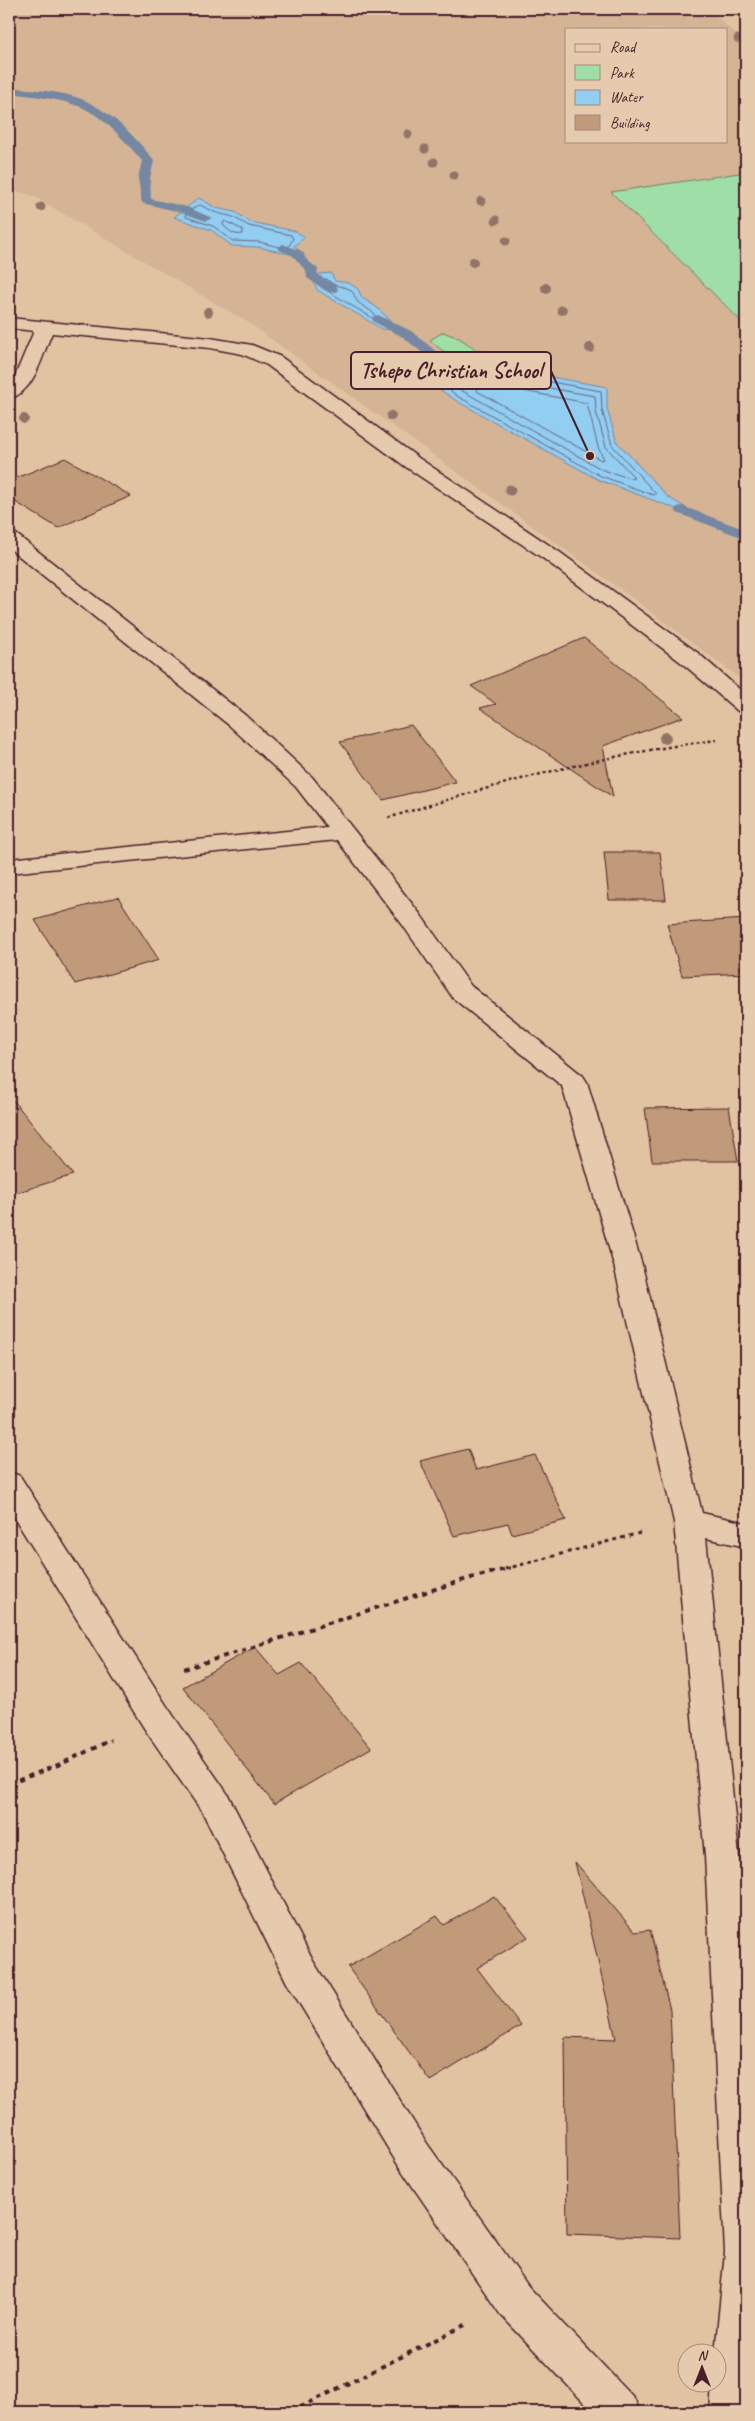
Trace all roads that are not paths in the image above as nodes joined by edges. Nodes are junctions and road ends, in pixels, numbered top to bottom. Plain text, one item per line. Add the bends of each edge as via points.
1 (9, 322) edge
2 (45, 327) junction
3 (9, 393) edge
4 (9, 538) edge
5 (746, 706) edge
6 (344, 832) junction
7 (9, 866) edge
8 (9, 1484) edge
9 (689, 1522) junction
10 (746, 1535) edge
11 (620, 2412) edge
12 (730, 2412) edge

1 - 2 street
2 - 3 street via 21,384
2 - 5 street via 210,343 246,349 274,361 413,463 551,555 690,658
4 - 6 street via 238,721 304,782
6 - 7 street
6 - 9 street via 462,992 574,1082 628,1265
8 - 11 street via 148,1705 215,1803 300,1972 413,2155 514,2300
9 - 10 street
9 - 12 street via 722,1856 744,2252

